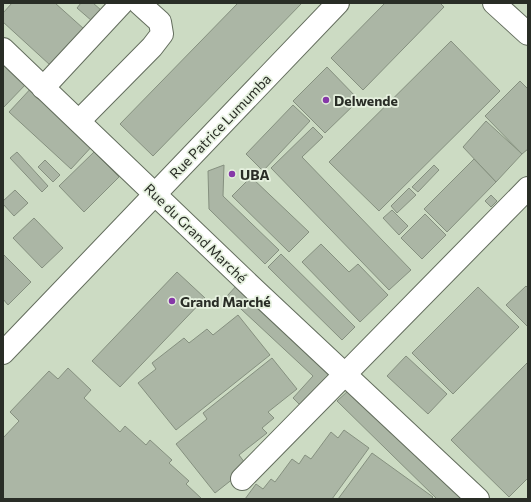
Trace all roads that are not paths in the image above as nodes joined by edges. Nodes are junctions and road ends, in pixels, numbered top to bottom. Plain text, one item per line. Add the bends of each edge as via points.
1 (122, 3) edge
2 (139, 3) edge
3 (338, 3) edge
4 (494, 3) edge
5 (528, 34) edge
6 (3, 49) edge
7 (43, 88) junction
8 (79, 121) junction
9 (528, 188) edge
10 (155, 194) junction
11 (3, 353) edge
12 (346, 375) junction
13 (242, 479) dead end
14 (478, 499) edge

1 - 7 street
2 - 8 street via 160,22 162,34
3 - 10 street, Rue Patrice Lumumba
4 - 5 street
6 - 7 street, Rue du Grand Marché
7 - 8 street, Rue du Grand Marché
8 - 10 street, Rue du Grand Marché
9 - 12 street
10 - 11 street, Rue Patrice Lumumba
10 - 12 street, Rue du Grand Marché
12 - 13 street
12 - 14 street, Rue du Grand Marché

